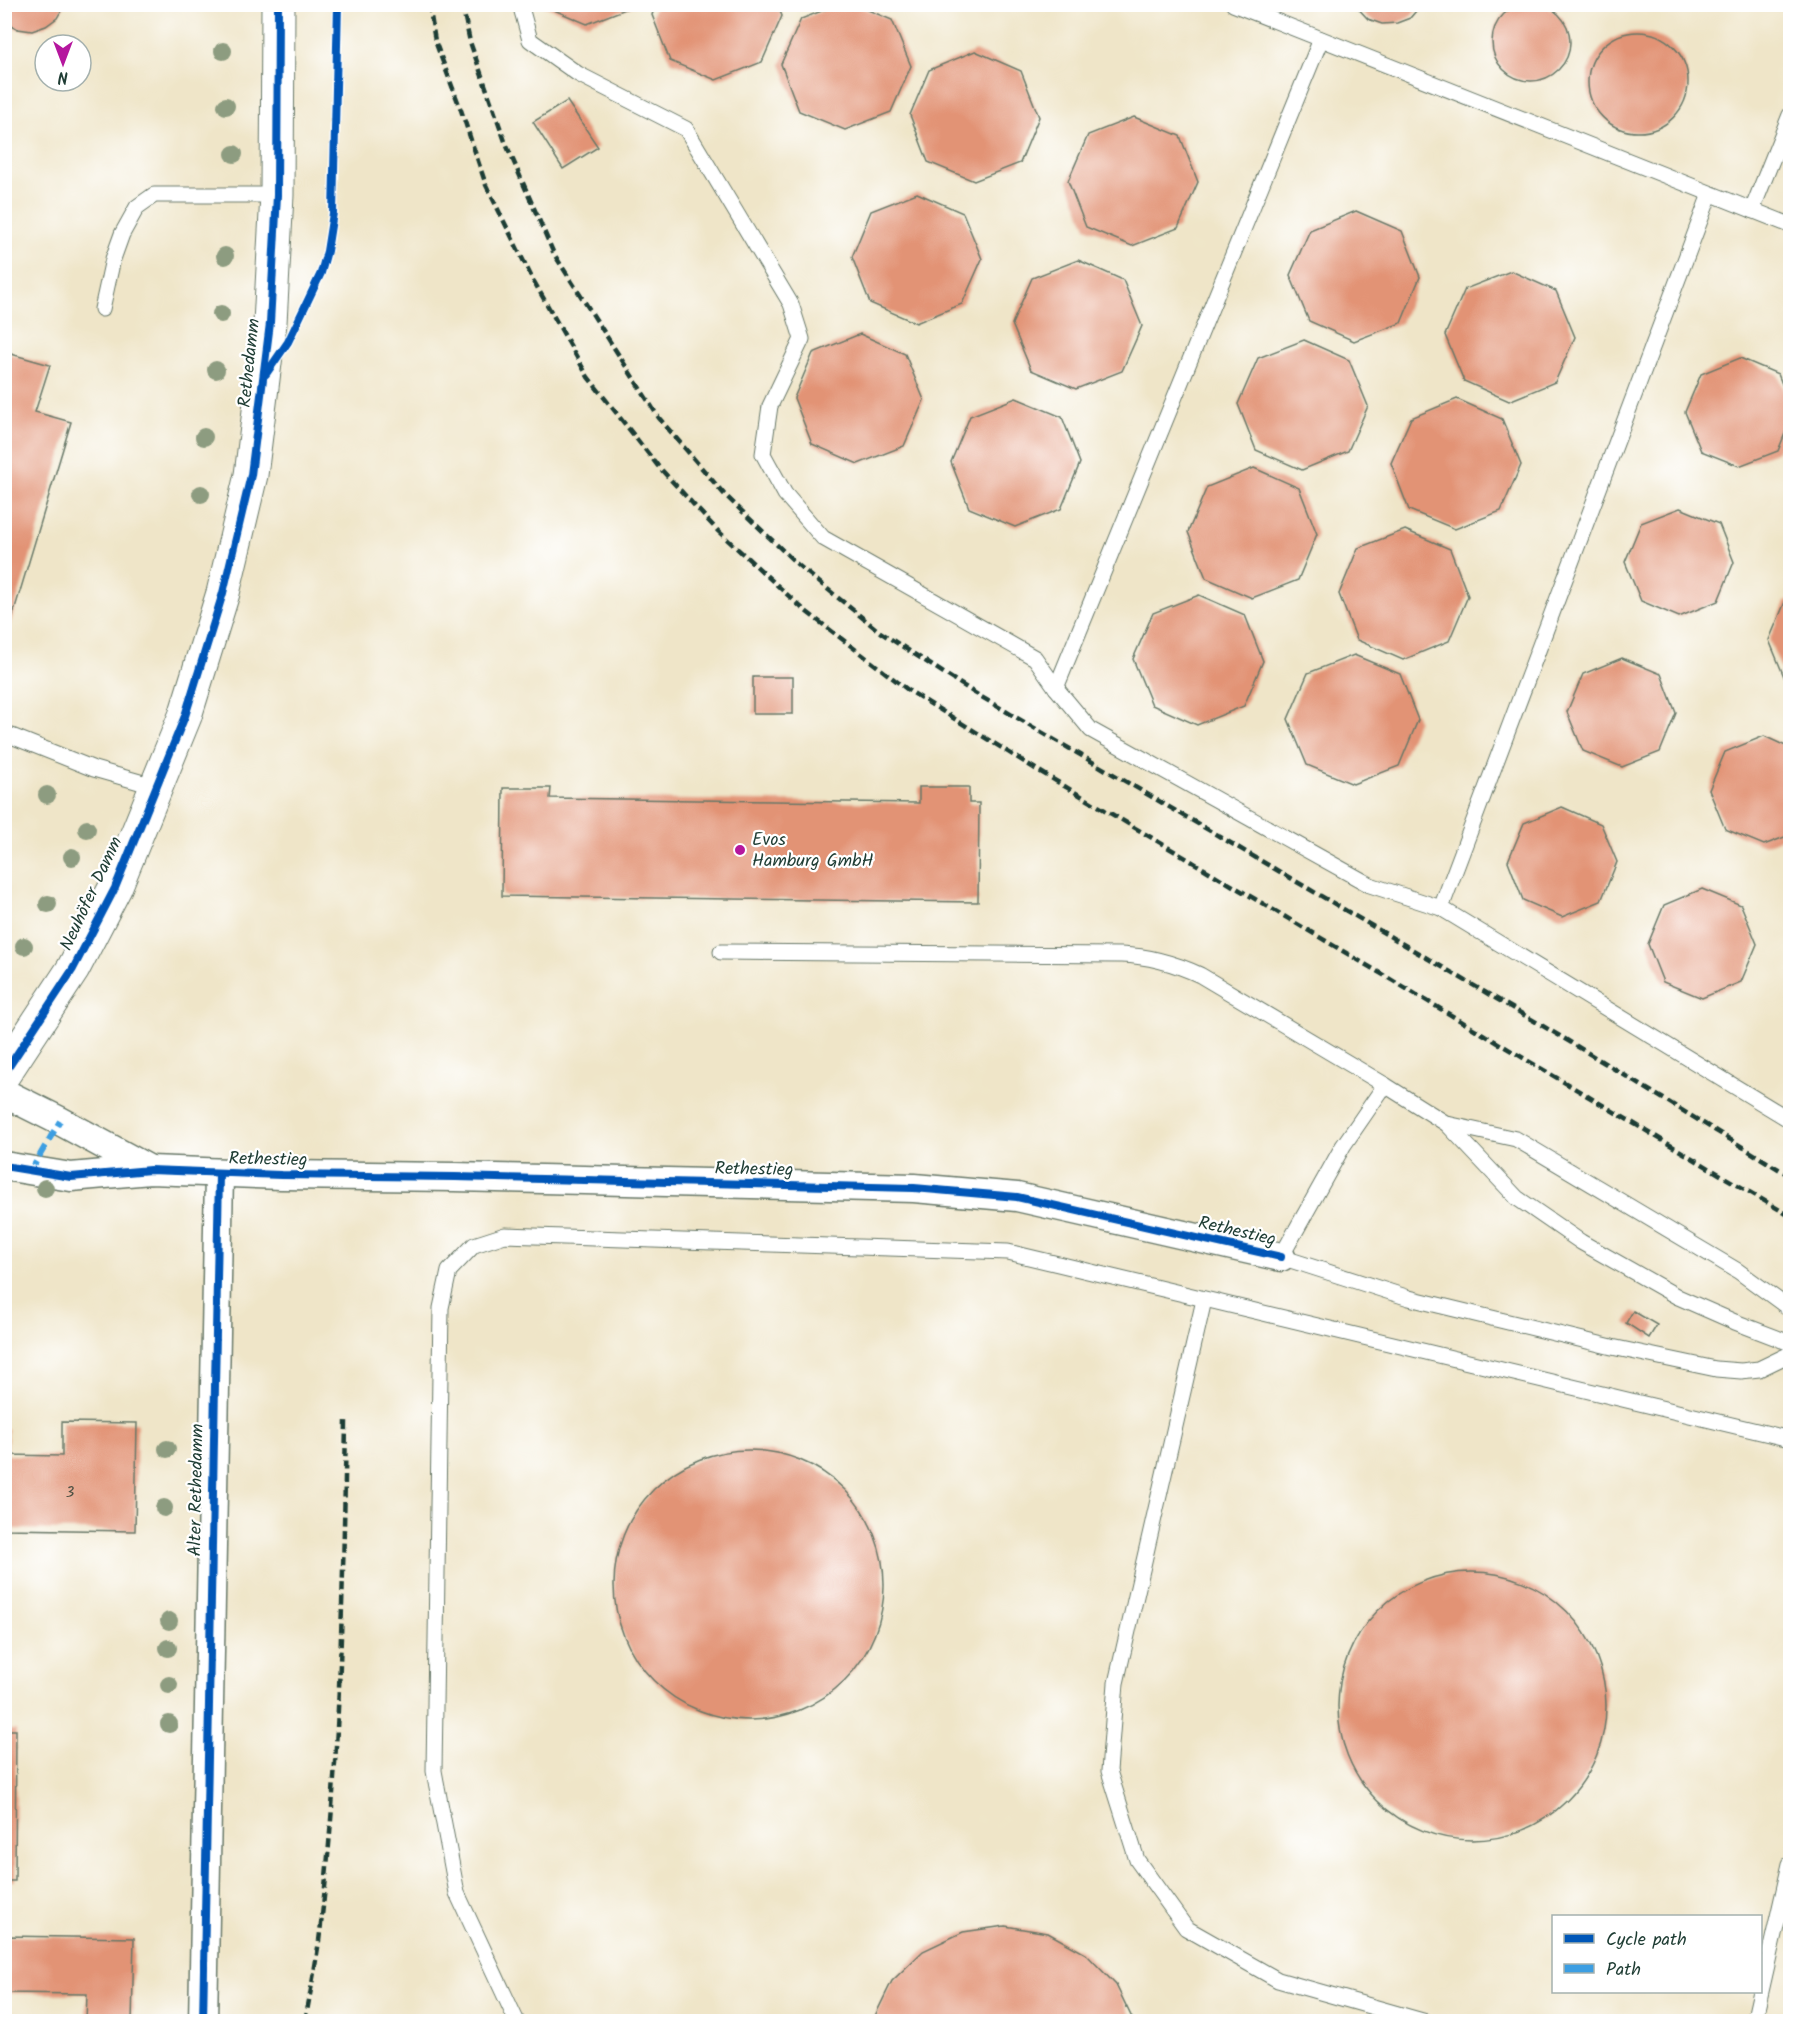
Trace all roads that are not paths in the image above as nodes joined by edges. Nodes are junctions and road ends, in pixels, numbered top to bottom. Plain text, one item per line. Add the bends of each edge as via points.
1 (278, 4) edge
2 (520, 4) edge
3 (1233, 4) edge
4 (1321, 39) junction
5 (1791, 115) edge
6 (1710, 194) junction
7 (276, 195) junction
8 (1752, 210) junction
9 (1791, 225) edge
10 (102, 309) dead end
11 (1056, 688) junction
12 (185, 716) joint
13 (4, 733) edge
14 (157, 787) junction
15 (1441, 908) junction
16 (721, 952) dead end
17 (4, 1074) edge
18 (1385, 1085) junction
19 (4, 1093) edge
20 (1791, 1120) edge
21 (1447, 1124) junction
22 (4, 1166) edge
23 (150, 1170) junction
24 (219, 1173) junction
25 (1281, 1257) junction
26 (1204, 1300) junction
27 (1791, 1309) edge
28 (1791, 1343) edge
29 (1791, 1354) edge
30 (1791, 1438) edge
31 (1791, 1864) edge
32 (1762, 1988) edge
33 (1761, 1993) edge
34 (1395, 2018) edge
35 (203, 2022) edge
36 (517, 2022) edge
37 (1426, 2022) edge
38 (1754, 2022) edge

1 - 7 main road, Rethedamm
2 - 11 lane via 530,40 578,74 686,129 791,304 802,339 770,406 763,454 785,494 823,538 1035,658
3 - 4 lane
4 - 6 lane
4 - 11 lane
5 - 8 lane
6 - 8 lane
6 - 15 lane
7 - 10 lane via 154,195 137,207 122,234
7 - 12 main road, Rethedamm via 270,323 251,475 223,593
8 - 9 lane
11 - 15 lane via 1091,730 1370,885
12 - 14 main road, Neuhöfer Damm
13 - 14 lane via 94,769
14 - 17 main road, Neuhöfer Damm via 115,888 73,969
15 - 20 lane
16 - 18 lane via 1145,956 1200,975
18 - 21 lane
18 - 25 lane via 1343,1146
19 - 23 street
21 - 27 lane via 1516,1139 1738,1271
21 - 28 lane via 1517,1198 1558,1227 1678,1297
22 - 23 street via 71,1177
23 - 24 street
24 - 25 street, Rethestieg via 970,1192 1017,1197
24 - 35 street, Alter Rethedamm
25 - 29 lane via 1408,1298 1716,1369 1759,1369
26 - 30 lane
26 - 34 lane via 1116,1683 1109,1771 1137,1860 1186,1928 1278,1980
26 - 36 lane via 1008,1252 505,1235 474,1245 465,1254 449,1271 441,1308 434,1771 457,1893
31 - 32 lane
33 - 38 lane
34 - 37 lane

